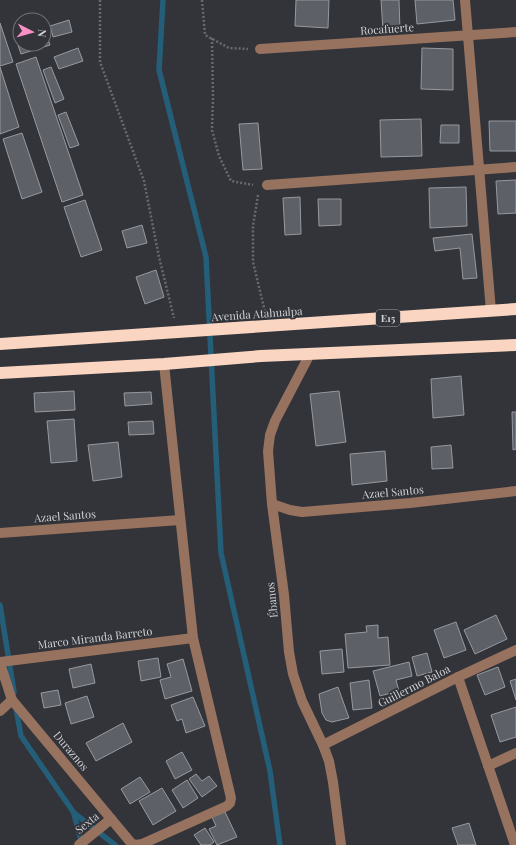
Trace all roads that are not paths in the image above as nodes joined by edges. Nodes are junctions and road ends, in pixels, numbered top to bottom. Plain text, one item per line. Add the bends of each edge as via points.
1 (465, 0) edge
2 (516, 32) edge
3 (468, 35) junction
4 (260, 49) road end
5 (516, 167) edge
6 (480, 169) junction
7 (264, 185) road end
8 (516, 309) edge
9 (491, 311) junction
10 (0, 344) edge
11 (516, 345) edge
12 (310, 354) junction
13 (164, 364) junction
14 (0, 373) edge
15 (516, 491) edge
16 (272, 504) junction
17 (180, 520) junction
18 (0, 533) edge
19 (193, 638) junction
20 (516, 650) edge
21 (0, 663) edge
22 (458, 677) junction
23 (12, 700) junction
24 (0, 711) edge
25 (323, 745) junction
26 (516, 754) edge
27 (488, 766) junction
28 (111, 819) junction
29 (78, 845) edge
30 (139, 845) edge
31 (340, 845) edge
32 (514, 845) edge

1 - 3 street
2 - 3 street, Rocafuerte
3 - 4 street, Rocafuerte
3 - 6 street
5 - 6 street
6 - 7 street
6 - 9 street
8 - 9 highway, Avenida Atahualpa / E15
9 - 10 highway, Avenida Atahualpa / E15
11 - 12 highway
12 - 13 highway
12 - 16 street, Ébanos via 275,420 270,435 268,451
13 - 14 highway
13 - 17 street
15 - 16 street, Azael Santos via 302,512
16 - 25 street, Ébanos via 293,674 302,701
17 - 18 street, Azael Santos
17 - 19 street
19 - 21 street, Marco Miranda Barreto
19 - 30 street via 231,798 230,803
20 - 22 street, Guillermo Baloa
21 - 23 street, Duraznos
22 - 25 street, Guillermo Baloa
22 - 27 street
23 - 24 street
23 - 28 street, Duraznos
25 - 31 street, Ébanos via 333,782
26 - 27 street
27 - 32 street
28 - 29 street, Sexta
28 - 30 street, Duraznos via 132,844

